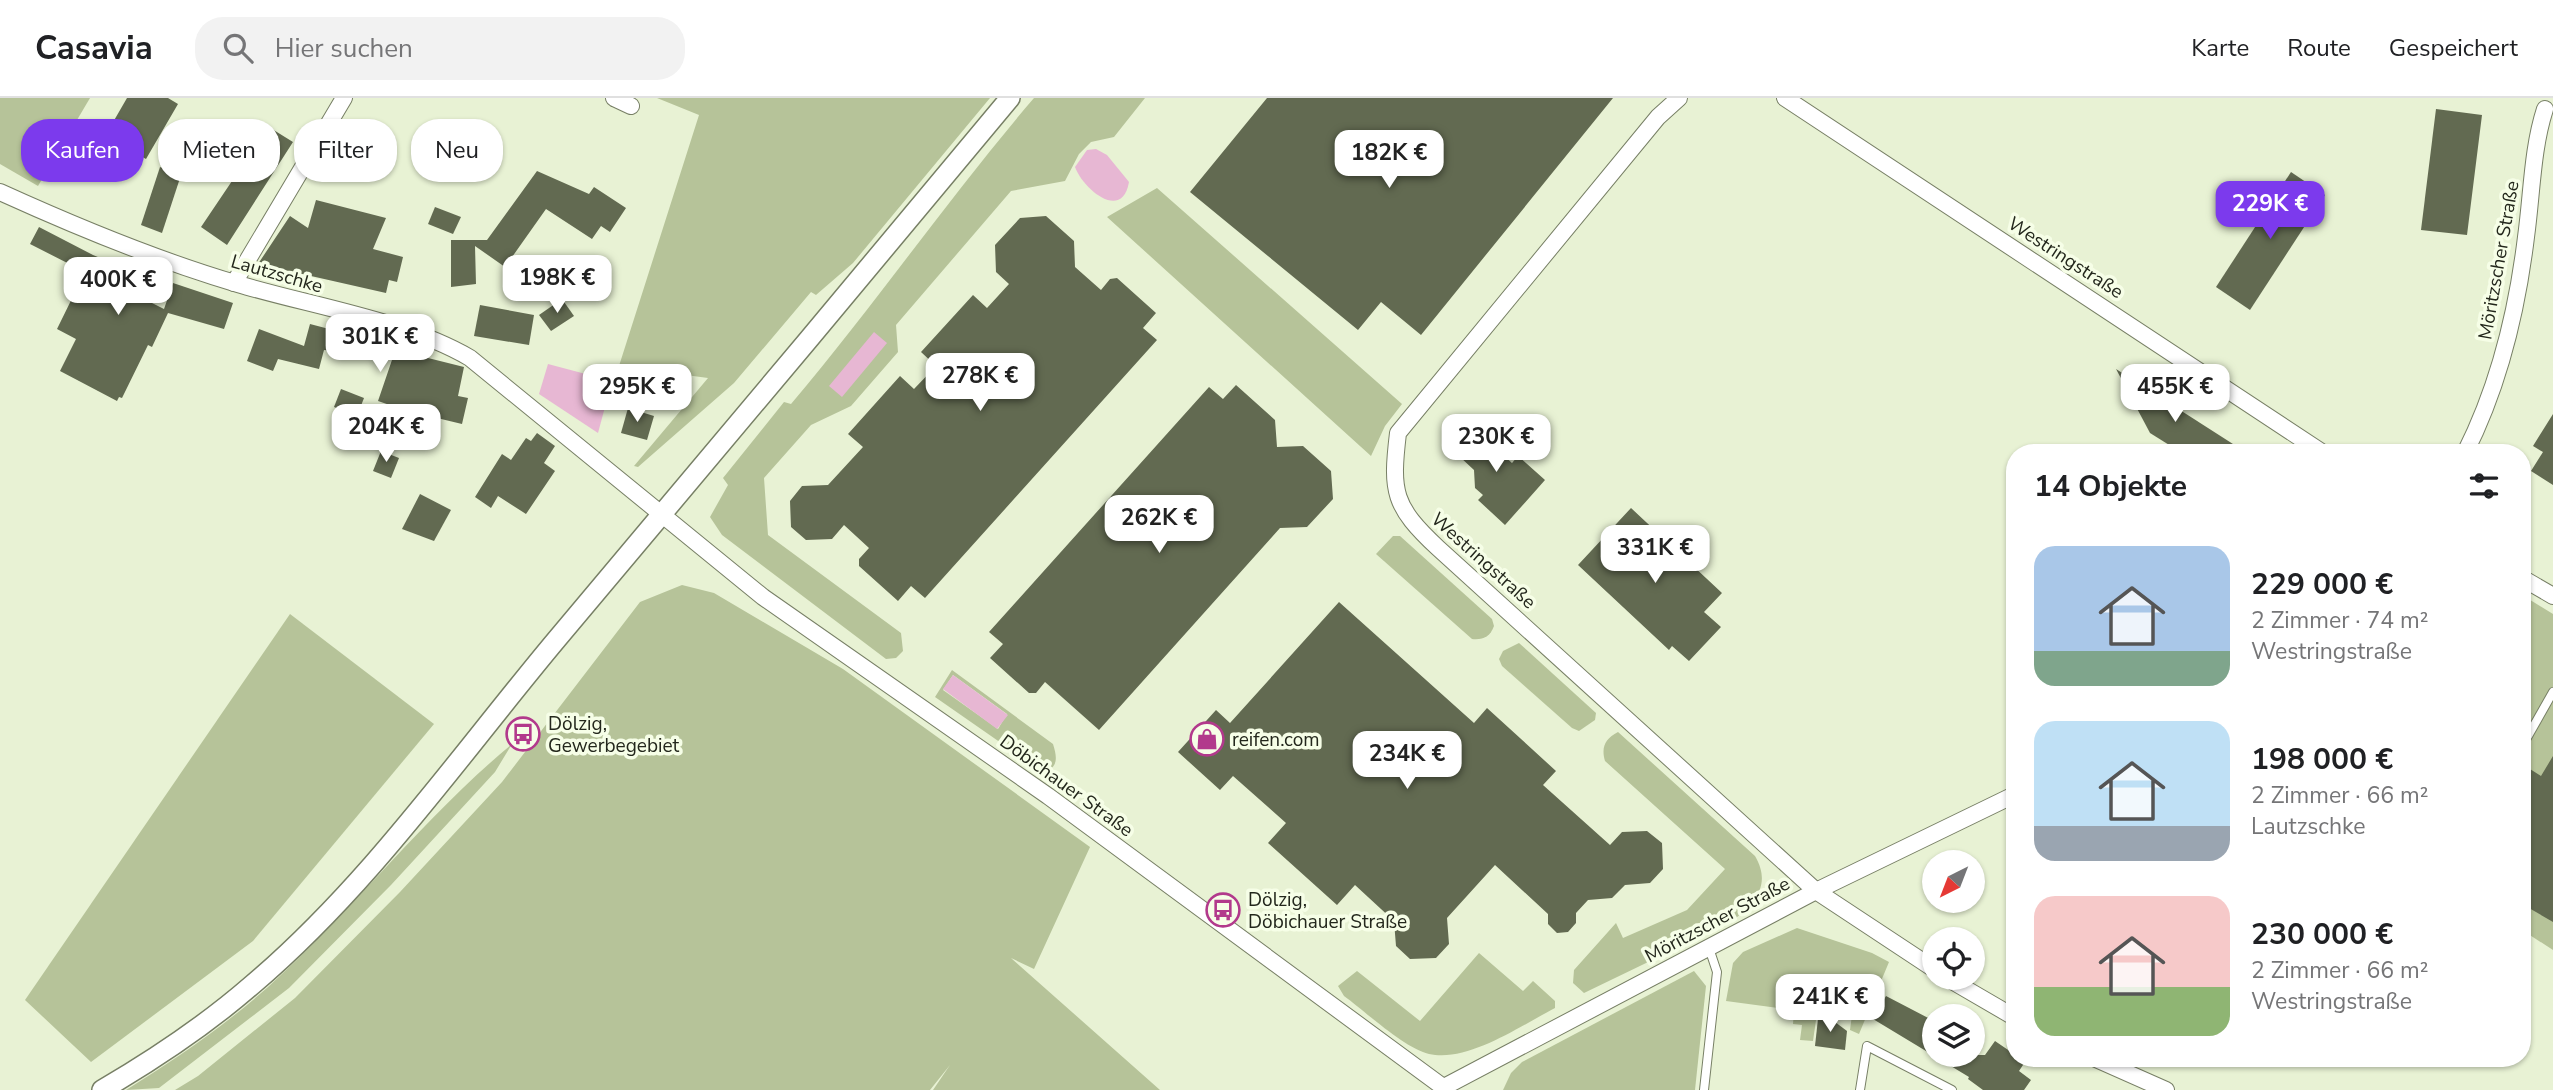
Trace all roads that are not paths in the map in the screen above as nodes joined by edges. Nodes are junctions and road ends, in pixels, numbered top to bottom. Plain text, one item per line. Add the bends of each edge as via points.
1 (344, 98) edge
2 (614, 98) edge
3 (1010, 98) edge
4 (1679, 98) edge
5 (1785, 98) edge
6 (631, 106) dead end
7 (2545, 109) dead end
8 (0, 192) edge
9 (234, 283) junction
10 (2309, 444) edge
11 (2469, 444) edge
12 (660, 516) junction
13 (2531, 583) edge
14 (2553, 596) edge
15 (2553, 692) edge
16 (2531, 731) edge
17 (2006, 799) edge
18 (1816, 891) junction
19 (1709, 948) junction
20 (1922, 961) edge
21 (1968, 990) edge
22 (2006, 1012) edge
23 (2114, 1067) edge
24 (1445, 1089) edge
25 (102, 1090) edge
26 (1704, 1090) edge
27 (1860, 1090) edge
28 (1952, 1090) edge
29 (2166, 1090) edge

1 - 9 street
2 - 6 street
3 - 12 street
4 - 18 street, Westringstraße via 1658,117 1398,433 1393,477 1409,521
5 - 10 street, Westringstraße
7 - 11 street, Möritzscher Straße via 2511,327
8 - 9 street, Lautzschke via 101,236
9 - 12 street, Lautzschke via 452,348 488,372
12 - 24 street, Döbichauer Straße via 762,597 1048,796
12 - 25 street via 403,828 292,949 215,1015
13 - 14 street
15 - 16 lane
17 - 18 street, Möritzscher Straße
18 - 19 street, Möritzscher Straße
18 - 20 street, Westringstraße
19 - 24 street, Möritzscher Straße
19 - 26 lane via 1717,972
21 - 22 street
23 - 29 street
27 - 28 lane via 1867,1046

